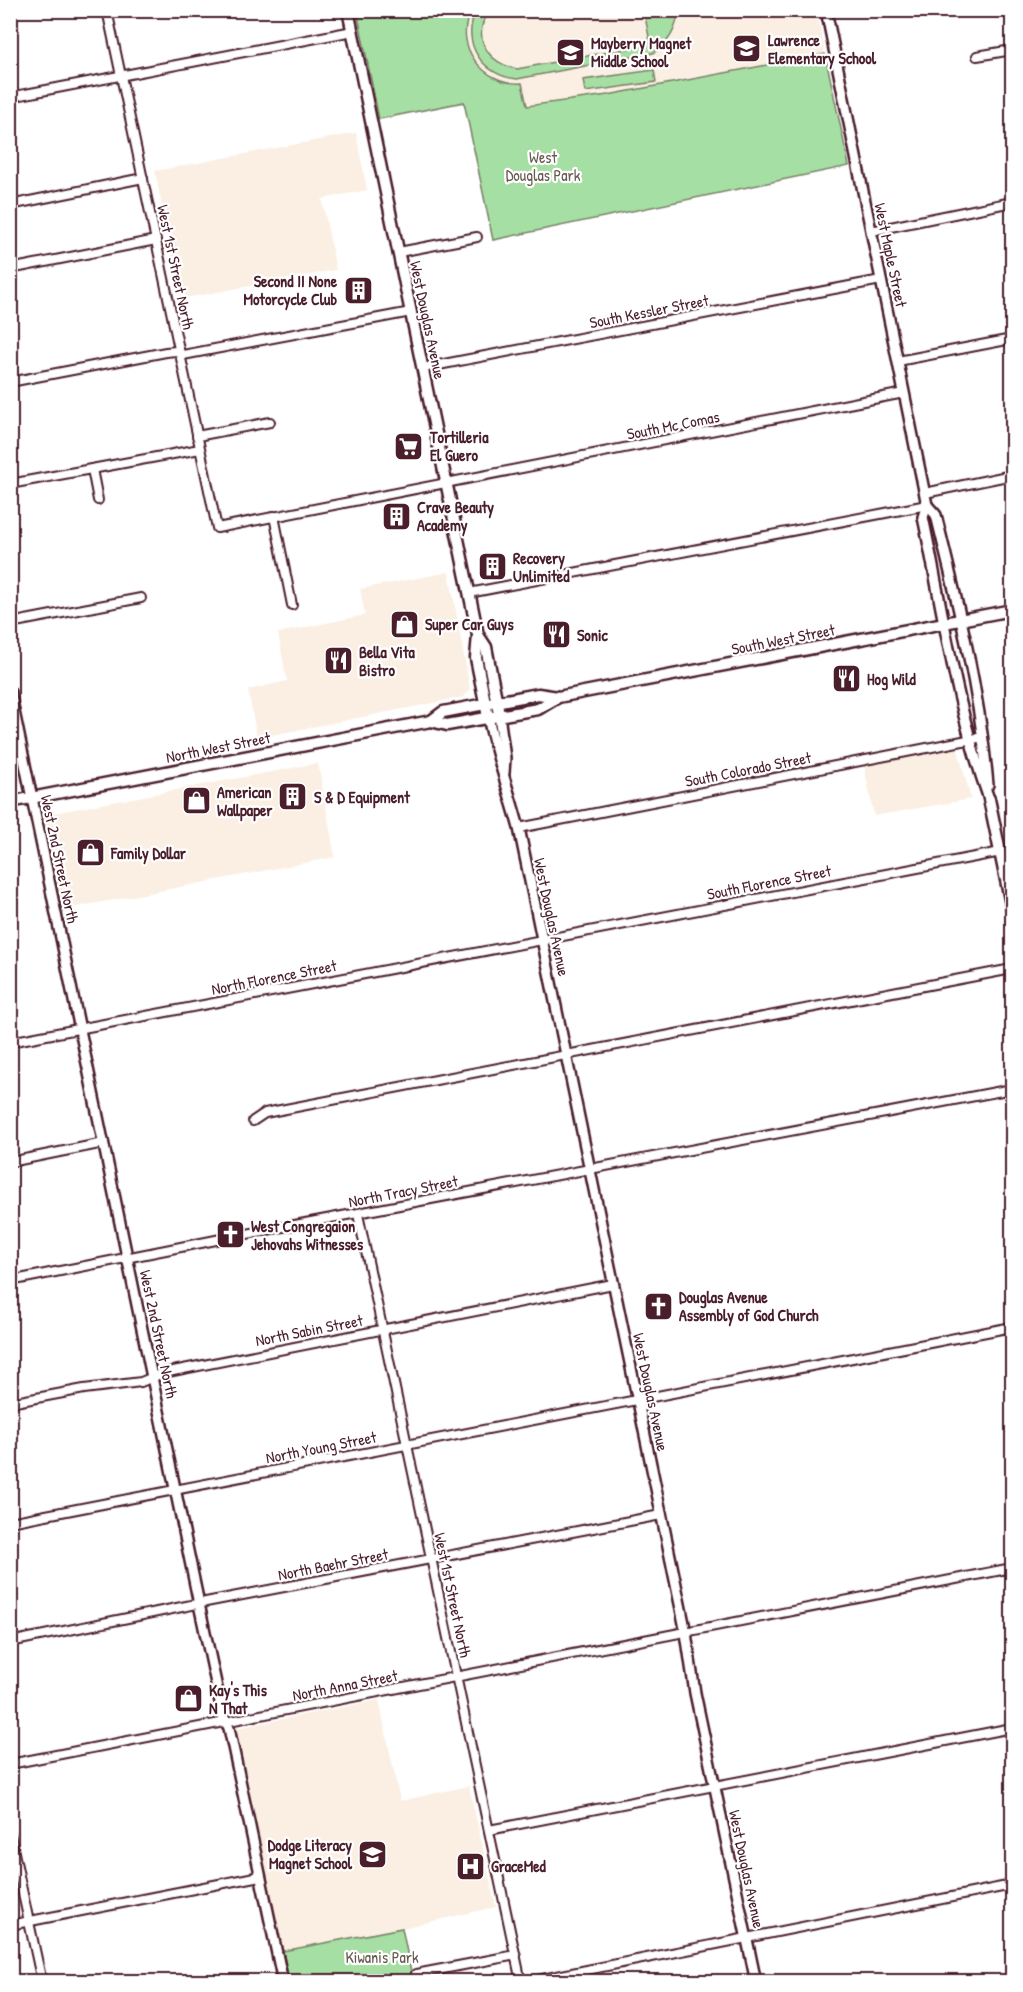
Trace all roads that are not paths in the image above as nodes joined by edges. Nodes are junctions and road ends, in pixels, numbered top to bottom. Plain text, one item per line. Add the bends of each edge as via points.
1 (107, 10) edge
2 (348, 10) edge
3 (826, 10) edge
4 (352, 31) junction
5 (1012, 50) edge
6 (977, 56) dead end
7 (121, 75) junction
8 (10, 97) edge
9 (143, 178) junction
10 (1012, 202) edge
11 (10, 205) edge
12 (871, 231) junction
13 (477, 237) dead end
14 (156, 240) junction
15 (399, 252) junction
16 (10, 269) edge
17 (881, 280) junction
18 (411, 312) junction
19 (1012, 339) edge
20 (180, 354) junction
21 (898, 361) junction
22 (423, 368) junction
23 (10, 382) edge
24 (904, 393) junction
25 (270, 422) dead end
26 (197, 436) junction
27 (200, 449) junction
28 (92, 469) junction
29 (1012, 475) edge
30 (446, 482) junction
31 (10, 484) edge
32 (924, 493) junction
33 (98, 500) dead end
34 (927, 505) junction
35 (274, 516) junction
36 (217, 528) joint
37 (469, 593) junction
38 (141, 598) dead end
39 (292, 605) dead end
40 (1012, 610) edge
41 (962, 620) junction
42 (10, 623) edge
43 (945, 624) junction
44 (478, 635) junction
45 (973, 679) junction
46 (957, 682) junction
47 (10, 692) edge
48 (558, 697) junction
49 (497, 702) junction
50 (485, 704) junction
51 (494, 716) junction
52 (431, 721) junction
53 (983, 737) junction
54 (969, 740) junction
55 (32, 798) junction
56 (989, 799) junction
57 (10, 802) edge
58 (519, 828) junction
59 (1001, 852) junction
60 (1012, 909) edge
61 (542, 939) junction
62 (1012, 969) edge
63 (80, 1028) junction
64 (10, 1042) edge
65 (566, 1055) junction
66 (1012, 1089) edge
67 (254, 1121) dead end
68 (104, 1143) junction
69 (10, 1162) edge
70 (589, 1169) junction
71 (358, 1214) junction
72 (128, 1258) junction
73 (10, 1281) edge
74 (613, 1284) junction
75 (1012, 1327) edge
76 (383, 1329) junction
77 (153, 1377) junction
78 (637, 1399) junction
79 (10, 1402) edge
80 (407, 1444) junction
81 (175, 1489) junction
82 (662, 1515) junction
83 (10, 1522) edge
84 (431, 1560) junction
85 (1012, 1568) edge
86 (199, 1604) junction
87 (686, 1633) junction
88 (10, 1642) edge
89 (456, 1677) junction
90 (226, 1722) junction
91 (1012, 1728) edge
92 (10, 1764) edge
93 (715, 1786) junction
94 (489, 1830) junction
95 (10, 1834) edge
96 (260, 1876) junction
97 (1012, 1885) edge
98 (29, 1921) junction
99 (10, 1925) edge
100 (747, 1938) junction
101 (516, 1955) junction
102 (416, 1974) dead end
103 (42, 1982) edge
104 (283, 1982) edge
105 (521, 1982) edge
106 (527, 1982) edge
107 (756, 1982) edge

1 - 7 street, West 1st Street North
2 - 4 main road, West Douglas Avenue
3 - 12 street, West Maple Street
4 - 7 street
4 - 15 main road, West Douglas Avenue
5 - 6 street
7 - 8 street
7 - 9 street, West 1st Street North
9 - 11 street
9 - 14 street, West 1st Street North
10 - 12 street
12 - 17 street, West Maple Street
13 - 15 street
14 - 16 street
14 - 20 street, West 1st Street North
15 - 18 main road, West Douglas Avenue
17 - 21 street, West Maple Street
17 - 22 street, South Kessler Street
18 - 20 street
18 - 22 main road, West Douglas Avenue
19 - 21 street
20 - 23 street via 166,352
20 - 26 street, West 1st Street North
21 - 24 street, West Maple Street
22 - 30 main road, West Douglas Avenue
24 - 30 street, South Mc Comas
24 - 32 street, West Maple Street
25 - 26 street
26 - 27 street, West 1st Street North
27 - 28 street
27 - 36 street, West 1st Street North
28 - 31 street
28 - 33 street
29 - 32 street
30 - 35 street, South Mc Comas
30 - 37 main road, West Douglas Avenue
32 - 34 street, West Maple Street
34 - 37 street
34 - 41 street, West Maple Street via 936,515
34 - 43 street, West Maple Street via 923,517
35 - 36 street, South Mc Comas
35 - 39 street
37 - 44 main road, West Douglas Avenue
38 - 42 street
40 - 41 main road, South West Street
41 - 43 main road, South West Street
41 - 45 street, West Maple Street
43 - 46 street, West Maple Street
43 - 48 main road, South West Street
44 - 49 main road, West Douglas Avenue via 486,646
44 - 50 main road, West Douglas Avenue via 476,658
45 - 46 street
45 - 53 street, West Maple Street
46 - 54 street, West Maple Street
47 - 55 street, West 2nd Street North
48 - 49 main road, South West Street via 538,694
48 - 51 main road, South West Street via 538,709
49 - 50 main road, South West Street
49 - 51 main road, West Douglas Avenue
50 - 51 main road, West Douglas Avenue
50 - 52 main road, North West Street via 443,712
51 - 52 main road, North West Street via 447,725
51 - 58 street, West Douglas Avenue via 497,759
52 - 55 main road, North West Street
53 - 54 street, South Colorado Street
53 - 56 street, West Maple Street
54 - 56 street, West Maple Street
54 - 58 street, South Colorado Street
55 - 57 main road, North West Street
55 - 63 street, West 2nd Street North
56 - 59 main road, West Maple Street
58 - 61 street, West Douglas Avenue
59 - 60 main road, West Maple Street
59 - 61 street, South Florence Street
61 - 63 street, North Florence Street
61 - 65 street, West Douglas Avenue
62 - 65 street
63 - 64 street, North Florence Street
63 - 68 street, West 2nd Street North
65 - 67 street via 265,1113
65 - 70 street, West Douglas Avenue
66 - 70 street, North Tracy Street
68 - 69 street
68 - 72 street, West 2nd Street North
70 - 71 street, North Tracy Street
70 - 74 street, West Douglas Avenue
71 - 72 street, North Tracy Street
71 - 76 street, West 1st Street North
72 - 73 street, North Tracy Street
72 - 77 street, West 2nd Street North
74 - 76 street, North Sabin Street
74 - 78 street, West Douglas Avenue
75 - 78 street, North Young Street
76 - 77 street, North Sabin Street
76 - 80 street, West 1st Street North
77 - 79 street, North Sabin Street
77 - 81 street, West 2nd Street North
78 - 80 street, North Young Street
78 - 82 street, West Douglas Avenue
80 - 81 street, North Young Street
80 - 84 street, West 1st Street North
81 - 83 street, North Young Street
81 - 86 street, West 2nd Street North
82 - 84 street, North Baehr Street
82 - 87 street, West Douglas Avenue
84 - 86 street, North Baehr Street
84 - 89 street, West 1st Street North
85 - 87 street, North Anna Street
86 - 88 street, North Baehr Street
86 - 90 street, West 2nd Street North
87 - 89 street, North Anna Street
87 - 93 street, West Douglas Avenue
89 - 90 street, North Anna Street
89 - 94 street, West 1st Street North
90 - 92 street, North Anna Street
90 - 96 street, West 2nd Street North
91 - 93 street
93 - 94 street
93 - 100 street, West Douglas Avenue
94 - 101 street, West 1st Street North
95 - 98 street
96 - 98 street
96 - 104 street, West 2nd Street North
97 - 100 street
98 - 99 street
98 - 103 street
100 - 106 street
100 - 107 street, West Douglas Avenue
101 - 102 street
101 - 105 street, West 1st Street North

